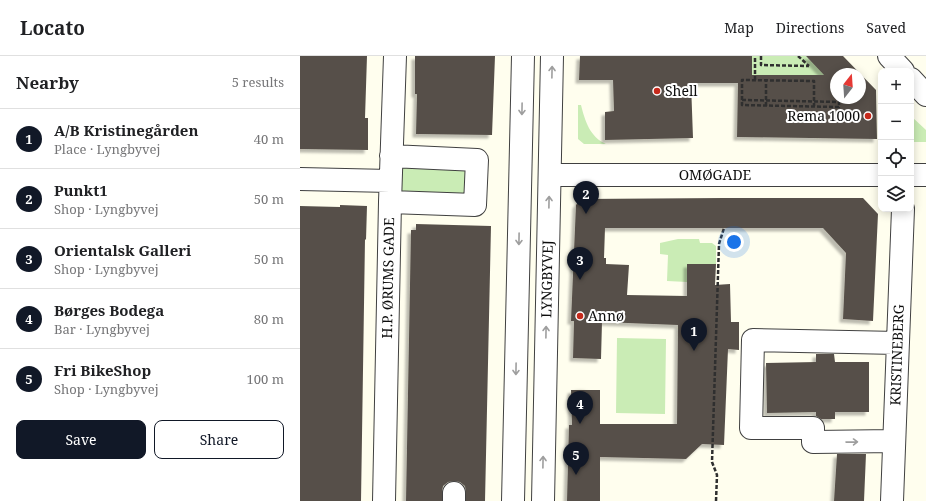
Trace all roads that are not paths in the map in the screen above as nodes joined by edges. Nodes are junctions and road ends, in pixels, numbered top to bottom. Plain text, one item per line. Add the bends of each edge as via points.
1 (394, 56) edge
2 (522, 56) edge
3 (552, 56) edge
4 (914, 82) edge
5 (926, 95) edge
6 (391, 156) junction
7 (550, 175) junction
8 (878, 175) edge
9 (914, 175) edge
10 (926, 175) edge
11 (300, 178) edge
12 (390, 191) junction
13 (903, 212) edge
14 (898, 343) junction
15 (894, 441) junction
16 (384, 501) edge
17 (513, 501) edge
18 (543, 501) edge
19 (892, 501) edge

1 - 6 street, H.P. ØRUMS GADE
2 -> 17 street, LYNGBYVEJ
7 -> 3 street, LYNGBYVEJ
4 - 5 street
6 - 12 street, H.P. ØRUMS GADE
6 - 12 street via 477,160 477,167 475,205
7 - 8 street, OMØGADE
18 -> 7 street, LYNGBYVEJ
9 - 10 street
11 - 12 street
12 - 16 street, H.P. ØRUMS GADE
13 - 14 street, KRISTINEBERG
14 - 15 street, KRISTINEBERG
14 -> 15 street via 753,340 751,428 813,428 813,442
15 - 19 street, KRISTINEBERG

